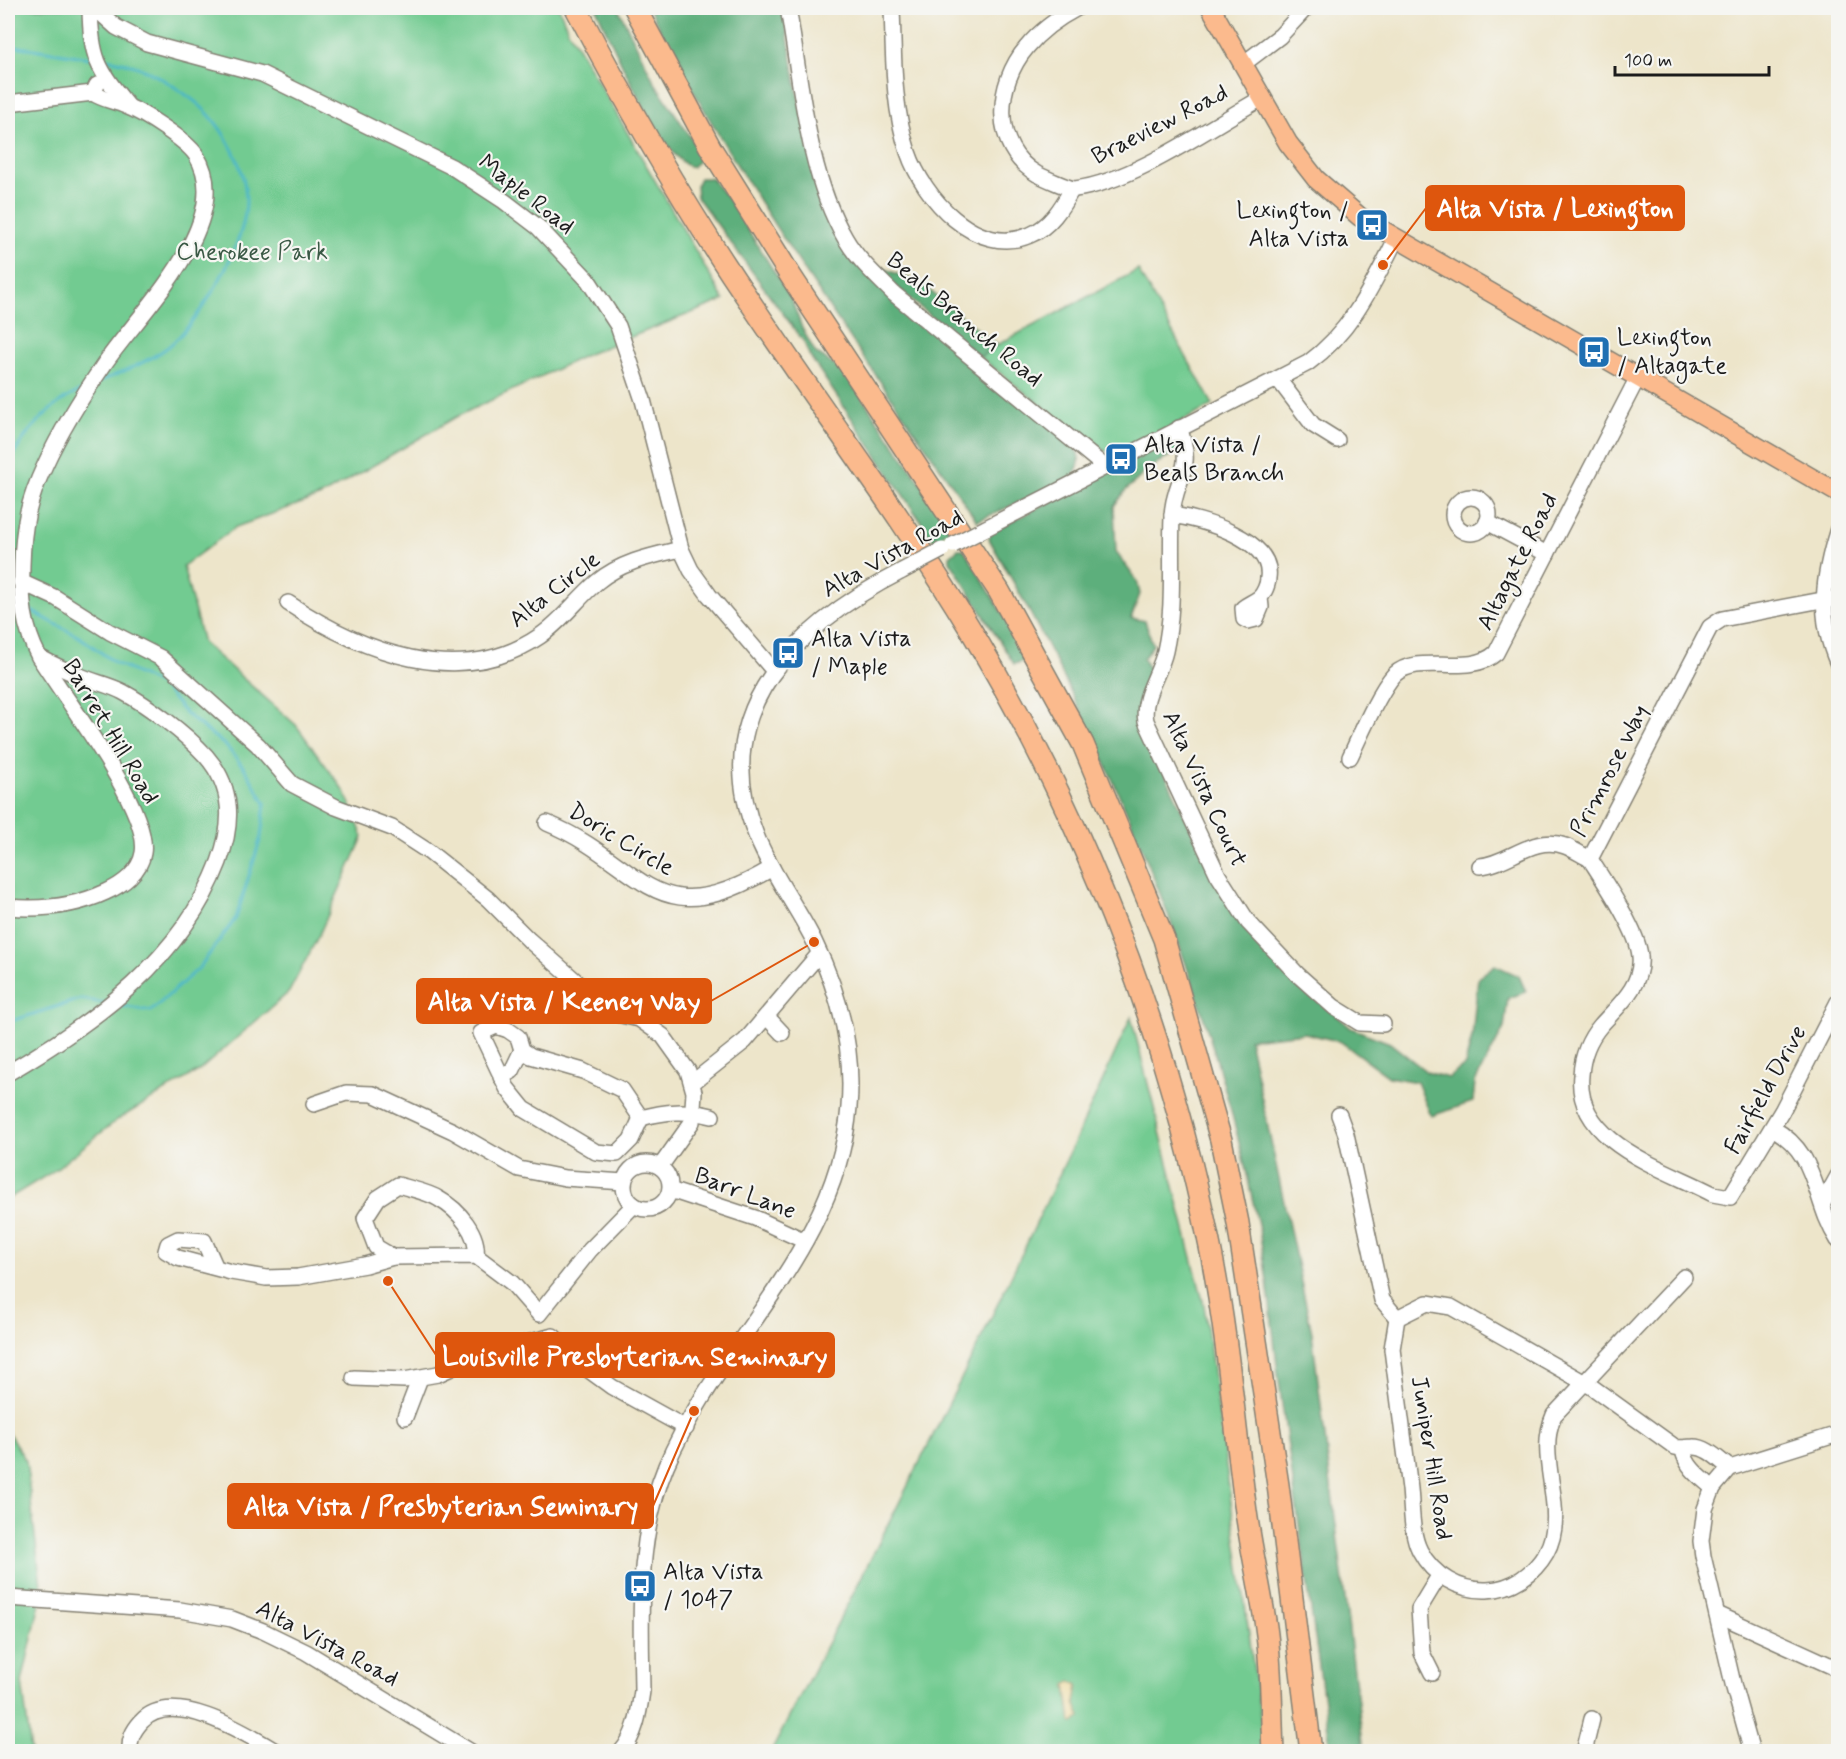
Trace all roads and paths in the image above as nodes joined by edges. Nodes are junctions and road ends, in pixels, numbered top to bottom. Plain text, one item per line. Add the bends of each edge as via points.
1 (90, 8) edge
2 (95, 8) edge
3 (576, 8) edge
4 (635, 8) edge
5 (788, 8) edge
6 (892, 8) edge
7 (1077, 8) edge
8 (1211, 8) edge
9 (1306, 8) edge
10 (1056, 13) edge
11 (1243, 64) junction
12 (102, 75) junction
13 (93, 93) junction
14 (1262, 98) junction
15 (8, 103) edge
16 (128, 106) junction
17 (1072, 189) junction
18 (1396, 239) junction
19 (1638, 377) junction
20 (1278, 379) junction
21 (1179, 428) junction
22 (1336, 440) dead end
23 (1105, 467) junction
24 (1839, 493) edge
25 (1172, 515) junction
26 (1487, 522) dead end
27 (1839, 529) edge
28 (681, 549) junction
29 (1547, 554) junction
30 (21, 585) junction
31 (1260, 598) dead end
32 (1822, 600) junction
33 (288, 603) dead end
34 (39, 657) junction
35 (1839, 664) edge
36 (774, 671) junction
37 (1350, 757) dead end
38 (547, 823) dead end
39 (1590, 859) junction
40 (1480, 866) dead end
41 (772, 868) junction
42 (8, 907) edge
43 (819, 954) junction
44 (1839, 1002) edge
45 (767, 1017) junction
46 (1383, 1024) dead end
47 (783, 1033) dead end
48 (522, 1050) junction
49 (8, 1073) edge
50 (501, 1077) junction
51 (692, 1083) junction
52 (314, 1104) dead end
53 (693, 1112) junction
54 (1339, 1115) dead end
55 (712, 1116) dead end
56 (641, 1118) junction
57 (1772, 1128) junction
58 (660, 1167) junction
59 (1839, 1176) edge
60 (624, 1182) junction
61 (670, 1190) junction
62 (1730, 1197) joint
63 (1823, 1203) junction
64 (634, 1205) junction
65 (1839, 1240) edge
66 (805, 1241) junction
67 (476, 1256) junction
68 (393, 1257) junction
69 (216, 1268) dead end
70 (1684, 1277) dead end
71 (1397, 1318) junction
72 (420, 1377) junction
73 (354, 1378) dead end
74 (1583, 1382) junction
75 (405, 1417) dead end
76 (686, 1428) junction
77 (1839, 1434) edge
78 (1683, 1450) junction
79 (1730, 1468) junction
80 (1713, 1488) junction
81 (1439, 1576) junction
82 (8, 1598) edge
83 (1717, 1614) junction
84 (1839, 1669) edge
85 (1432, 1673) dead end
86 (1592, 1719) dead end
87 (130, 1752) edge
88 (277, 1752) edge
89 (471, 1752) edge
90 (621, 1752) edge
91 (1273, 1752) edge
92 (1311, 1752) edge
93 (1584, 1752) edge
94 (1752, 1752) edge

1 - 12 street via 93,46
2 - 28 street, Maple Road via 116,27 147,43 262,74 431,157 475,180 538,227 588,280 618,326 643,400
3 - 91 highway via 667,171 743,292 904,525 973,633 1052,779 1096,875 1145,999 1211,1249 1246,1513 1267,1632
4 - 92 highway via 710,147 999,591 1083,744 1164,939 1221,1140 1238,1223 1278,1485
5 - 23 street, Beals Branch Road via 819,173 835,220 847,241 893,294
6 - 17 street via 893,83 903,135 920,179 936,201 979,234 1011,240 1029,236 1047,224
7 - 10 street, Braeview Road
8 - 11 main road
9 - 11 street via 1280,36
10 - 17 street, Braeview Road via 1012,71 1004,95 1004,126 1010,147 1021,162 1041,176
11 - 14 main road
12 - 13 street
12 - 16 street
13 - 15 street
13 - 16 street
14 - 17 street, Braeview Road via 1118,177
14 - 18 main road via 1311,174 1360,218
16 - 30 street, Barret Hill Road via 191,149 203,170 204,212 171,278 104,364 45,465 26,513
18 - 19 main road
18 - 20 street, Alta Vista Road via 1360,309 1342,333 1314,358
19 - 24 main road
19 - 29 street, Altagate Road
20 - 21 street, Alta Vista Road
20 - 22 street via 1312,425
21 - 23 street, Alta Vista Road
21 - 25 street, Alta Vista Court via 1188,454
23 - 36 street, Alta Vista Road, bridge via 869,588 826,618
25 - 31 street via 1203,522 1255,546 1269,570
25 - 46 street, Alta Vista Court via 1170,617 1165,652 1144,705 1149,728 1218,875 1248,922 1334,1007 1360,1023
26 - 29 street
27 - 32 street
28 - 33 street, Alta Circle via 649,556 612,572 540,636 499,656 467,662 436,662 375,649
28 - 36 street, Maple Road via 709,595
29 - 37 street, Altagate Road via 1496,652 1479,663 1417,666 1400,671 1392,677
30 - 34 street, Barret Hill Road via 24,622
30 - 51 street via 56,597 110,632 161,658 258,745 292,784 336,807 392,828 429,852 488,899 612,1013 639,1019 663,1036
32 - 35 street via 1828,635
32 - 39 street, Primrose Way via 1722,619 1710,627
34 - 42 street, Barret Hill Road via 126,792 142,830 143,852 126,880 99,895 51,907
34 - 49 street via 123,692 206,756 228,796 228,833 206,893 192,918 150,969 96,1015
36 - 41 street, Alta Vista Road via 750,717 743,759 748,814
38 - 41 street, Doric Circle via 575,835 644,885 673,896 693,898 723,893
39 - 40 street via 1565,846 1541,843 1494,865
39 - 62 street, Primrose Way via 1636,938 1641,957 1630,993 1600,1027 1585,1052 1580,1082 1584,1108 1612,1141 1713,1194
41 - 43 street, Alta Vista Road
43 - 45 street
43 - 66 street, Alta Vista Road via 834,988 846,1035 850,1105 840,1161
44 - 57 street, Fairfield Drive
45 - 47 street
45 - 51 street via 745,1041
48 - 50 street via 512,1071
48 - 50 street via 518,1037 508,1030 496,1026 481,1032
48 - 56 street via 583,1071 622,1090
50 - 56 street via 524,1109 596,1152 617,1154 631,1140
51 - 53 street
52 - 60 street via 346,1093 373,1094 453,1131 519,1169
53 - 55 street
53 - 56 street via 666,1111
53 - 58 street via 692,1122
54 - 71 street via 1382,1300
57 - 62 street, Fairfield Drive
57 - 63 street via 1787,1136 1804,1156
58 - 60 street via 648,1163 635,1166
58 - 61 street via 668,1177
59 - 63 street
60 - 64 street via 625,1195
61 - 64 street via 664,1202 653,1209
61 - 66 street, Barr Lane via 755,1218
63 - 65 street
64 - 67 street via 539,1314 512,1283
66 - 76 street, Alta Vista Road
67 - 68 street
67 - 68 street via 478,1245 466,1222 439,1198 398,1185 378,1198 365,1218 376,1247
68 - 69 street via 298,1277 266,1278
70 - 74 street, Juniper Hill Road
71 - 74 street via 1427,1303 1450,1307
71 - 81 street, Juniper Hill Road via 1392,1349 1415,1533 1420,1551
72 - 73 street
72 - 75 street
72 - 76 street via 438,1374 475,1357 554,1336 612,1388
74 - 78 street
74 - 81 street, Juniper Hill Road via 1548,1428 1554,1528 1540,1563 1518,1582 1491,1590 1465,1587
76 - 90 street, Alta Vista Road via 665,1469 645,1534 640,1586 642,1691 634,1729
77 - 79 street
78 - 79 street via 1702,1449
78 - 80 street via 1684,1459
79 - 80 street
80 - 83 street via 1705,1509 1701,1541
81 - 85 street via 1419,1609 1422,1653
82 - 89 street, Alta Vista Road via 180,1610 232,1619 306,1652
83 - 84 street
83 - 94 street
86 - 93 street
87 - 88 street via 132,1735 145,1718 171,1711 222,1720

